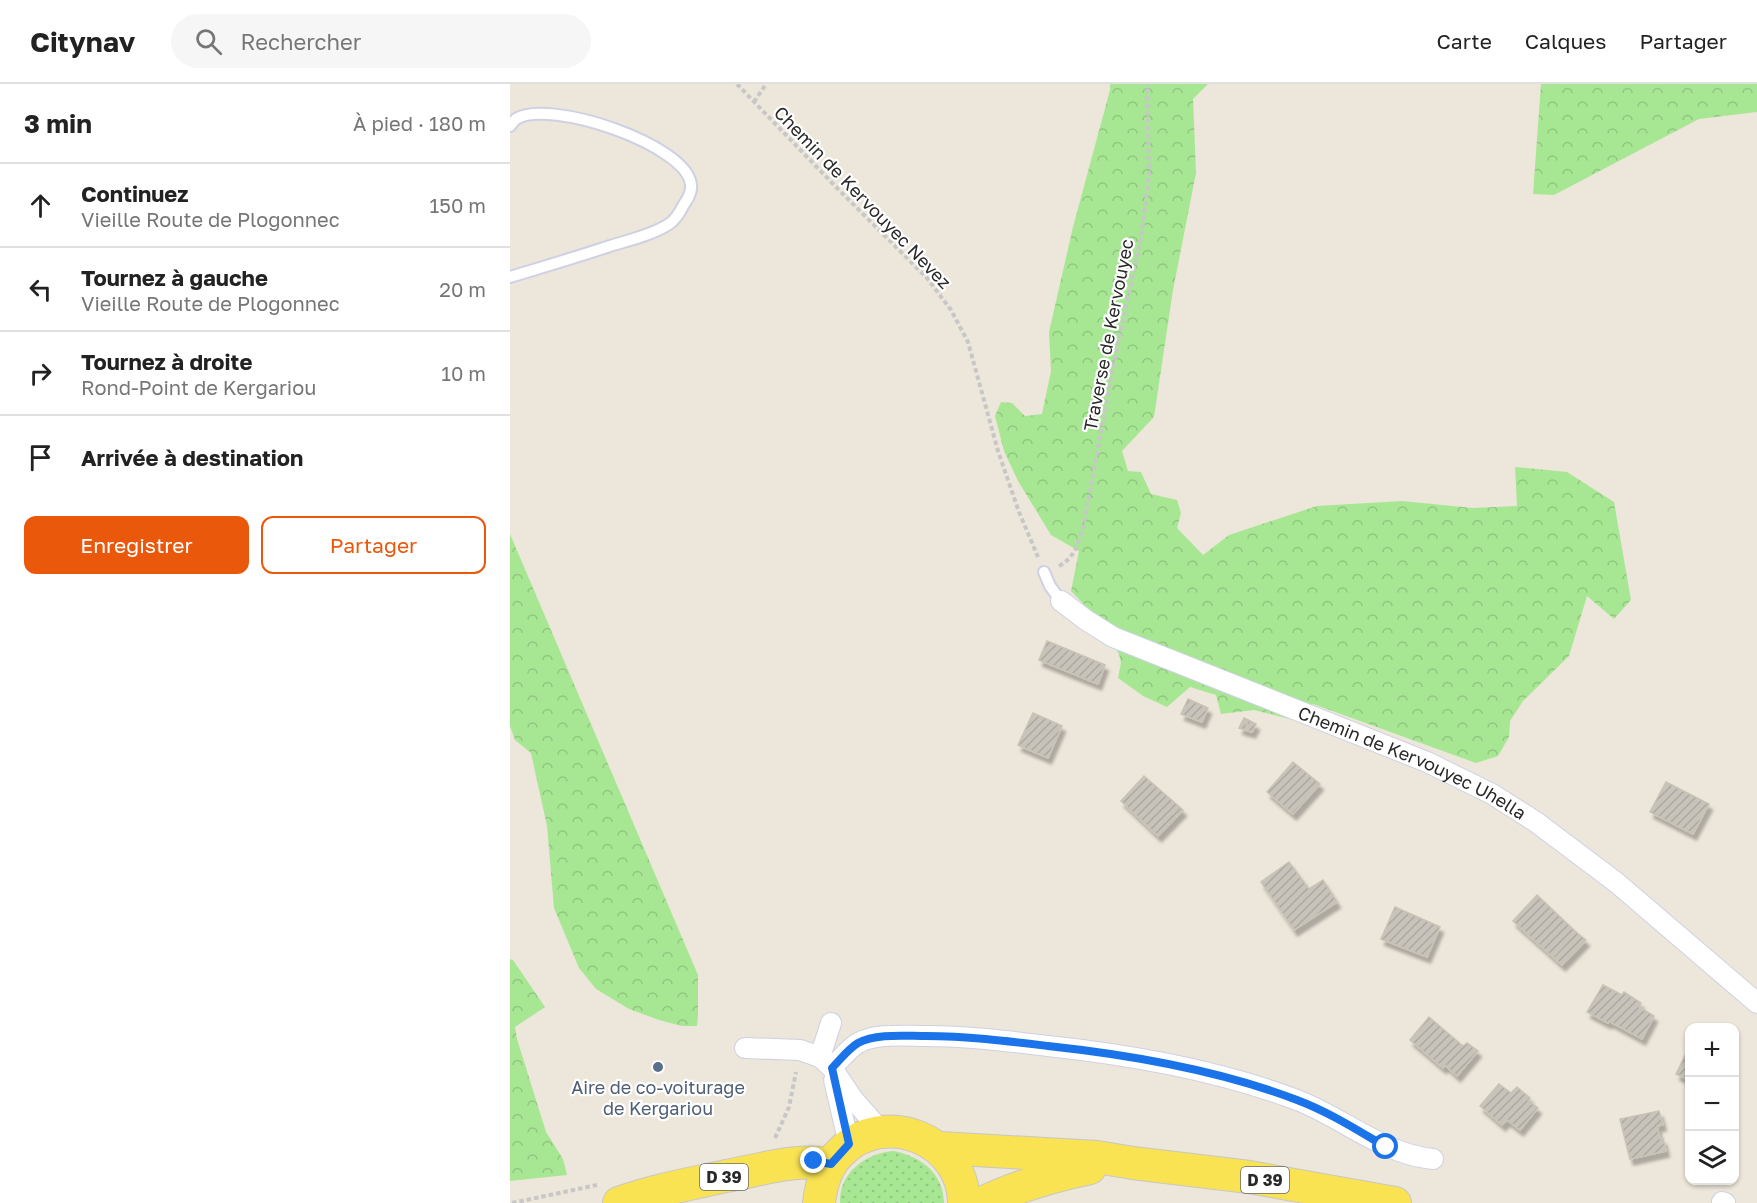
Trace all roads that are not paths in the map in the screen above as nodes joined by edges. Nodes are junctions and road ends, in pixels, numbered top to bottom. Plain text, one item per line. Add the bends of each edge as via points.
1 (510, 126) edge
2 (510, 277) edge
3 (1044, 572) road end
4 (1061, 601) joint
5 (1757, 1003) edge
6 (831, 1023) dead end
7 (745, 1048) dead end
8 (826, 1063) junction
9 (881, 1131) junction
10 (940, 1148) junction
11 (840, 1154) junction
12 (1433, 1159) dead end
13 (1133, 1164) junction
14 (619, 1203) edge
15 (819, 1203) edge
16 (964, 1203) edge
17 (982, 1203) edge
18 (1395, 1203) edge

1 - 2 lane via 517,118 530,115 555,113 589,119 661,150 681,164 691,185 681,211 670,223 644,236
3 - 4 lane, Chemin de Kervouyec Uhella
4 - 5 street, Chemin de Kervouyec Uhella via 1113,637 1427,762 1492,794 1617,882
6 - 8 street
7 - 8 street via 800,1050
8 - 9 street
8 - 11 street
8 - 12 street via 859,1042 902,1036 990,1039 1084,1050 1174,1065 1272,1091 1319,1109 1386,1147 1416,1158
9 - 10 main road via 922,1137
9 - 11 main road via 864,1136
10 - 13 main road, D 39 via 1097,1157
10 - 16 main road via 960,1177
11 - 14 main road, D 39 via 643,1194
11 - 15 main road via 822,1184
13 - 17 main road, D 39 via 1040,1179
13 - 18 main road, D 39 via 1226,1174

